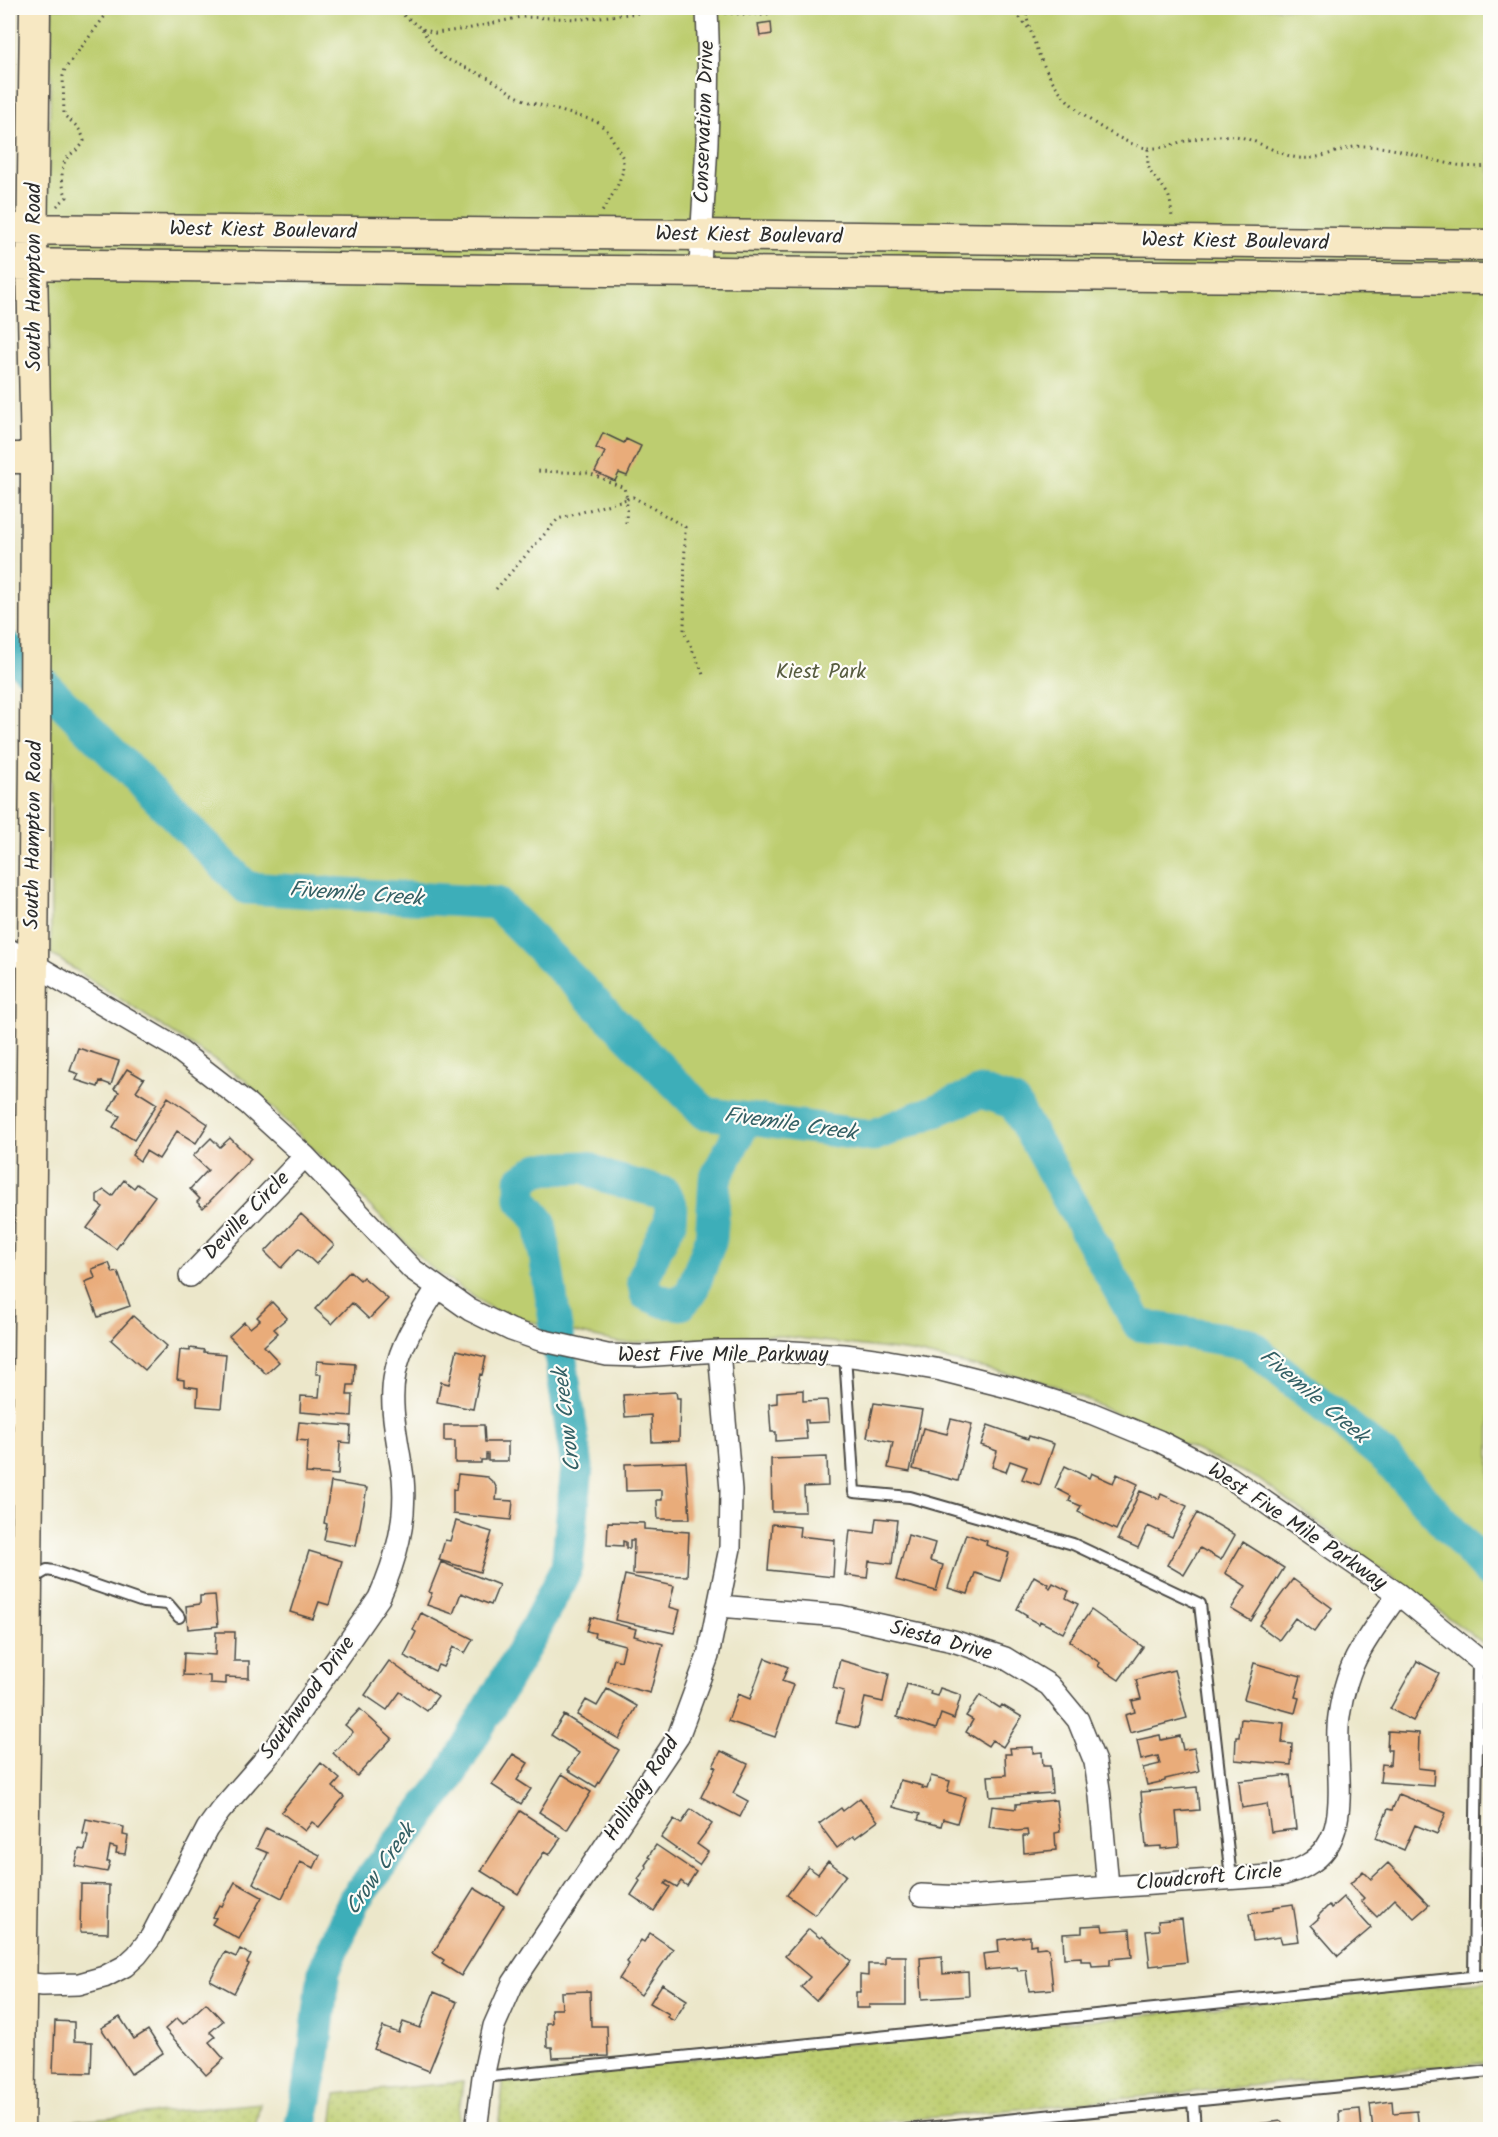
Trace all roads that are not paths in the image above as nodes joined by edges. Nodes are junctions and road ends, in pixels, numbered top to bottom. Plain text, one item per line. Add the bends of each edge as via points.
1 (35, 8) edge
2 (706, 10) edge
3 (20, 229) edge
4 (701, 235) junction
5 (1491, 245) edge
6 (20, 264) edge
7 (700, 272) junction
8 (1491, 279) edge
9 (22, 458) edge
10 (20, 956) edge
11 (305, 1156) junction
12 (190, 1276) dead end
13 (438, 1288) junction
14 (719, 1351) junction
15 (845, 1355) junction
16 (18, 1414) edge
17 (17, 1582) edge
18 (1398, 1594) junction
19 (719, 1606) junction
20 (179, 1617) dead end
21 (1484, 1663) edge
22 (17, 1684) edge
23 (1231, 1878) junction
24 (1108, 1886) junction
25 (921, 1895) dead end
26 (1491, 1975) edge
27 (1474, 1977) junction
28 (14, 1983) edge
29 (1491, 2072) edge
30 (483, 2077) junction
31 (1193, 2101) junction
32 (19, 2130) edge
33 (477, 2130) edge
34 (906, 2130) edge
35 (1195, 2130) edge

1 - 3 main road, South Hampton Road
2 - 4 street, Conservation Drive via 707,131
3 - 4 main road, West Kiest Boulevard
3 - 6 main road, South Hampton Road
4 - 5 main road, West Kiest Boulevard
4 - 7 street, Conservation Drive
6 - 7 main road, West Kiest Boulevard
6 - 9 main road, South Hampton Road
7 - 8 main road, West Kiest Boulevard
9 - 10 main road, South Hampton Road via 35,624 35,756
10 - 11 street, West Five Mile Parkway via 173,1046 248,1104
10 - 16 main road, South Hampton Road
11 - 12 street, Deville Circle
11 - 13 street, West Five Mile Parkway via 412,1269
13 - 14 street, West Five Mile Parkway via 470,1310 540,1340 607,1355
13 - 28 street, Southwood Drive via 405,1341 394,1375 404,1510 399,1546 378,1598 274,1749 207,1830 151,1937 137,1955 104,1977 79,1984
14 - 15 street, West Five Mile Parkway
14 - 19 street, Holliday Road via 731,1490 730,1548
15 - 18 street, West Five Mile Parkway via 941,1370 1016,1389 1091,1413 1159,1441 1229,1477
15 - 23 lane via 854,1492 910,1497 1073,1544 1200,1604
16 - 17 main road, South Hampton Road
17 - 20 lane via 52,1571 143,1602 168,1604
17 - 22 main road, South Hampton Road
18 - 21 street, West Five Mile Parkway
18 - 23 street, Cloudcroft Circle via 1358,1653 1348,1681 1336,1751 1336,1831 1327,1848 1309,1865 1282,1875
19 - 24 street, Siesta Drive via 840,1616 953,1641 1005,1658 1049,1685 1078,1720 1095,1762
19 - 30 street, Holliday Road via 708,1656 678,1737 513,1983 494,2026
21 - 27 lane
22 - 28 main road, South Hampton Road
23 - 24 street, Cloudcroft Circle
24 - 25 street, Cloudcroft Circle via 965,1897
26 - 27 lane
27 - 30 lane
28 - 32 main road, South Hampton Road
29 - 31 lane
30 - 33 street, Holliday Road
31 - 34 lane
31 - 35 lane

